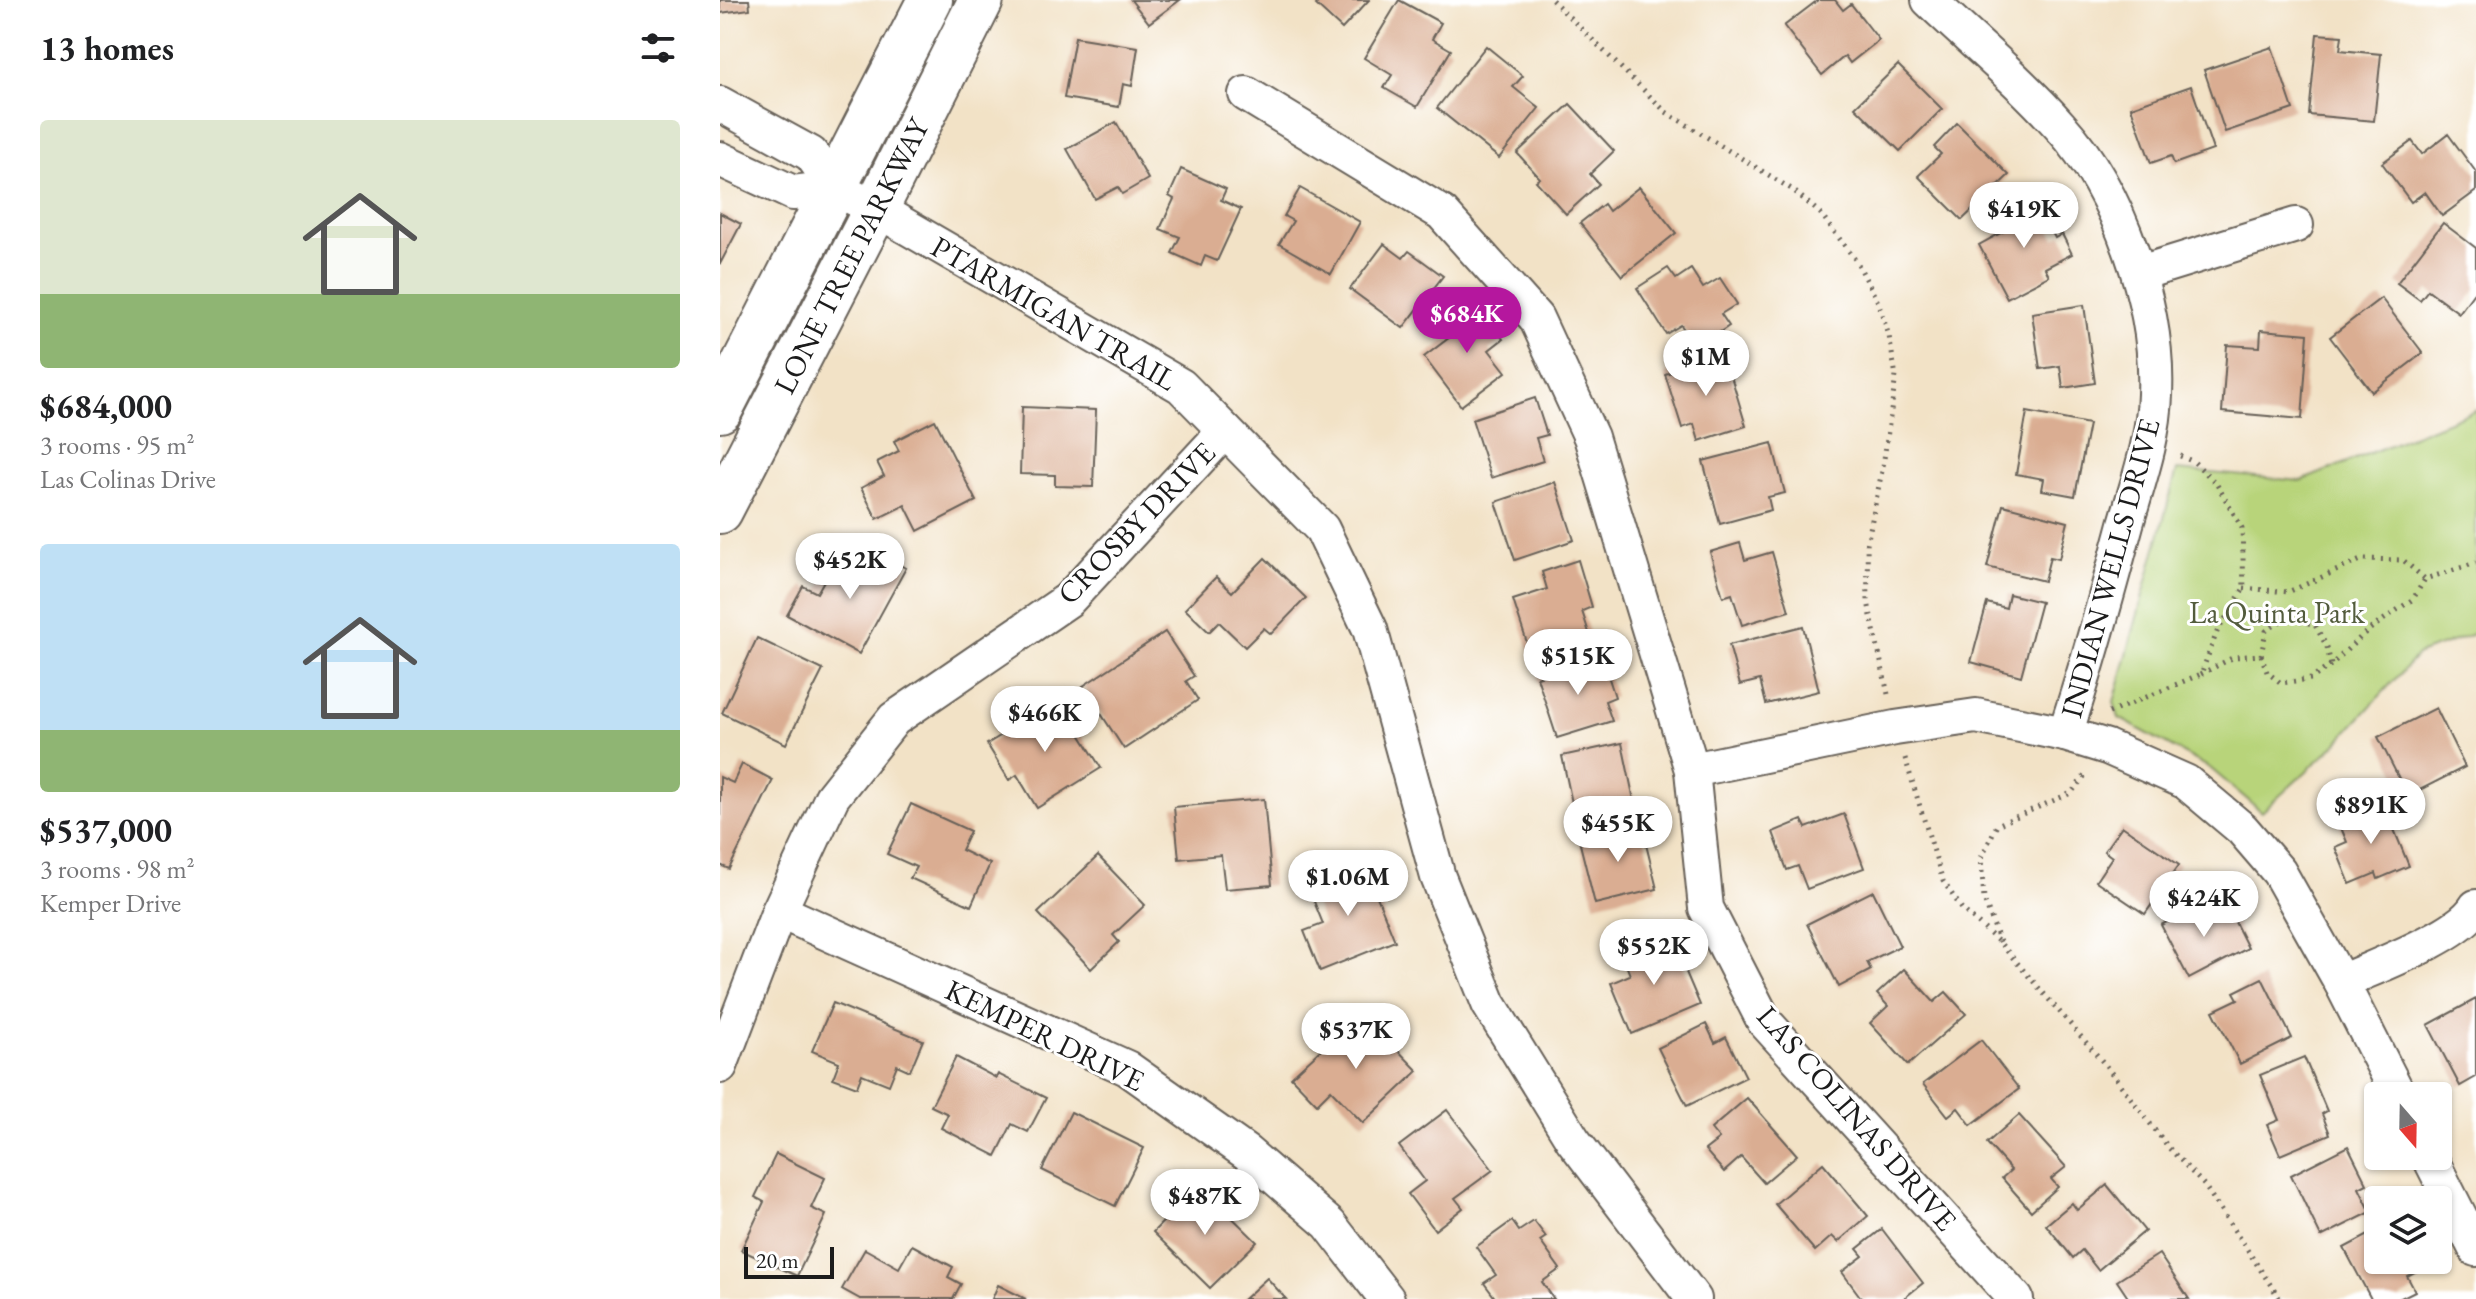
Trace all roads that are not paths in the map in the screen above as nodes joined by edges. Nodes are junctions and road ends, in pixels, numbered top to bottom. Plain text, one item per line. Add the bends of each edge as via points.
1 (930, 0) edge
2 (981, 0) edge
3 (1929, 0) edge
4 (1246, 94) dead end
5 (720, 104) edge
6 (720, 159) edge
7 (835, 188) junction
8 (876, 209) junction
9 (2296, 225) dead end
10 (2140, 273) junction
11 (720, 410) edge
12 (1225, 431) junction
13 (720, 511) edge
14 (2065, 734) junction
15 (1692, 770) junction
16 (2476, 907) edge
17 (779, 911) junction
18 (2341, 982) junction
19 (720, 1066) edge
20 (2392, 1082) edge
21 (2436, 1170) edge
22 (2476, 1249) edge
23 (1387, 1299) edge
24 (1694, 1299) edge
25 (2016, 1299) edge

1 - 7 street, LONE TREE PARKWAY
2 - 8 street, LONE TREE PARKWAY
3 - 10 street, INDIAN WELLS DRIVE via 2062,127 2106,192
4 - 15 street, LAS COLINAS DRIVE via 1442,213 1536,318 1591,437
5 - 7 street via 811,154
6 - 7 street via 793,193
7 - 8 street, PTARMIGAN TRAIL
7 - 11 street, LONE TREE PARKWAY
8 - 12 street, PTARMIGAN TRAIL via 1181,386
8 - 13 street, LONE TREE PARKWAY
9 - 10 street
10 - 14 street, INDIAN WELLS DRIVE via 2154,353 2149,442
12 - 17 street, CROSBY DRIVE via 1068,600 894,719 832,797
12 - 24 street, PTARMIGAN TRAIL via 1322,529 1370,629 1438,877 1489,1004 1573,1140
14 - 15 street via 1976,716
14 - 18 street via 2186,782 2242,829 2279,872
15 - 25 street, LAS COLINAS DRIVE via 1706,908 1764,1021
16 - 18 street via 2470,917 2426,943
17 - 19 street, CROSBY DRIVE
17 - 23 street, KEMPER DRIVE via 1127,1068 1247,1153 1329,1224
18 - 20 street
21 - 22 street

